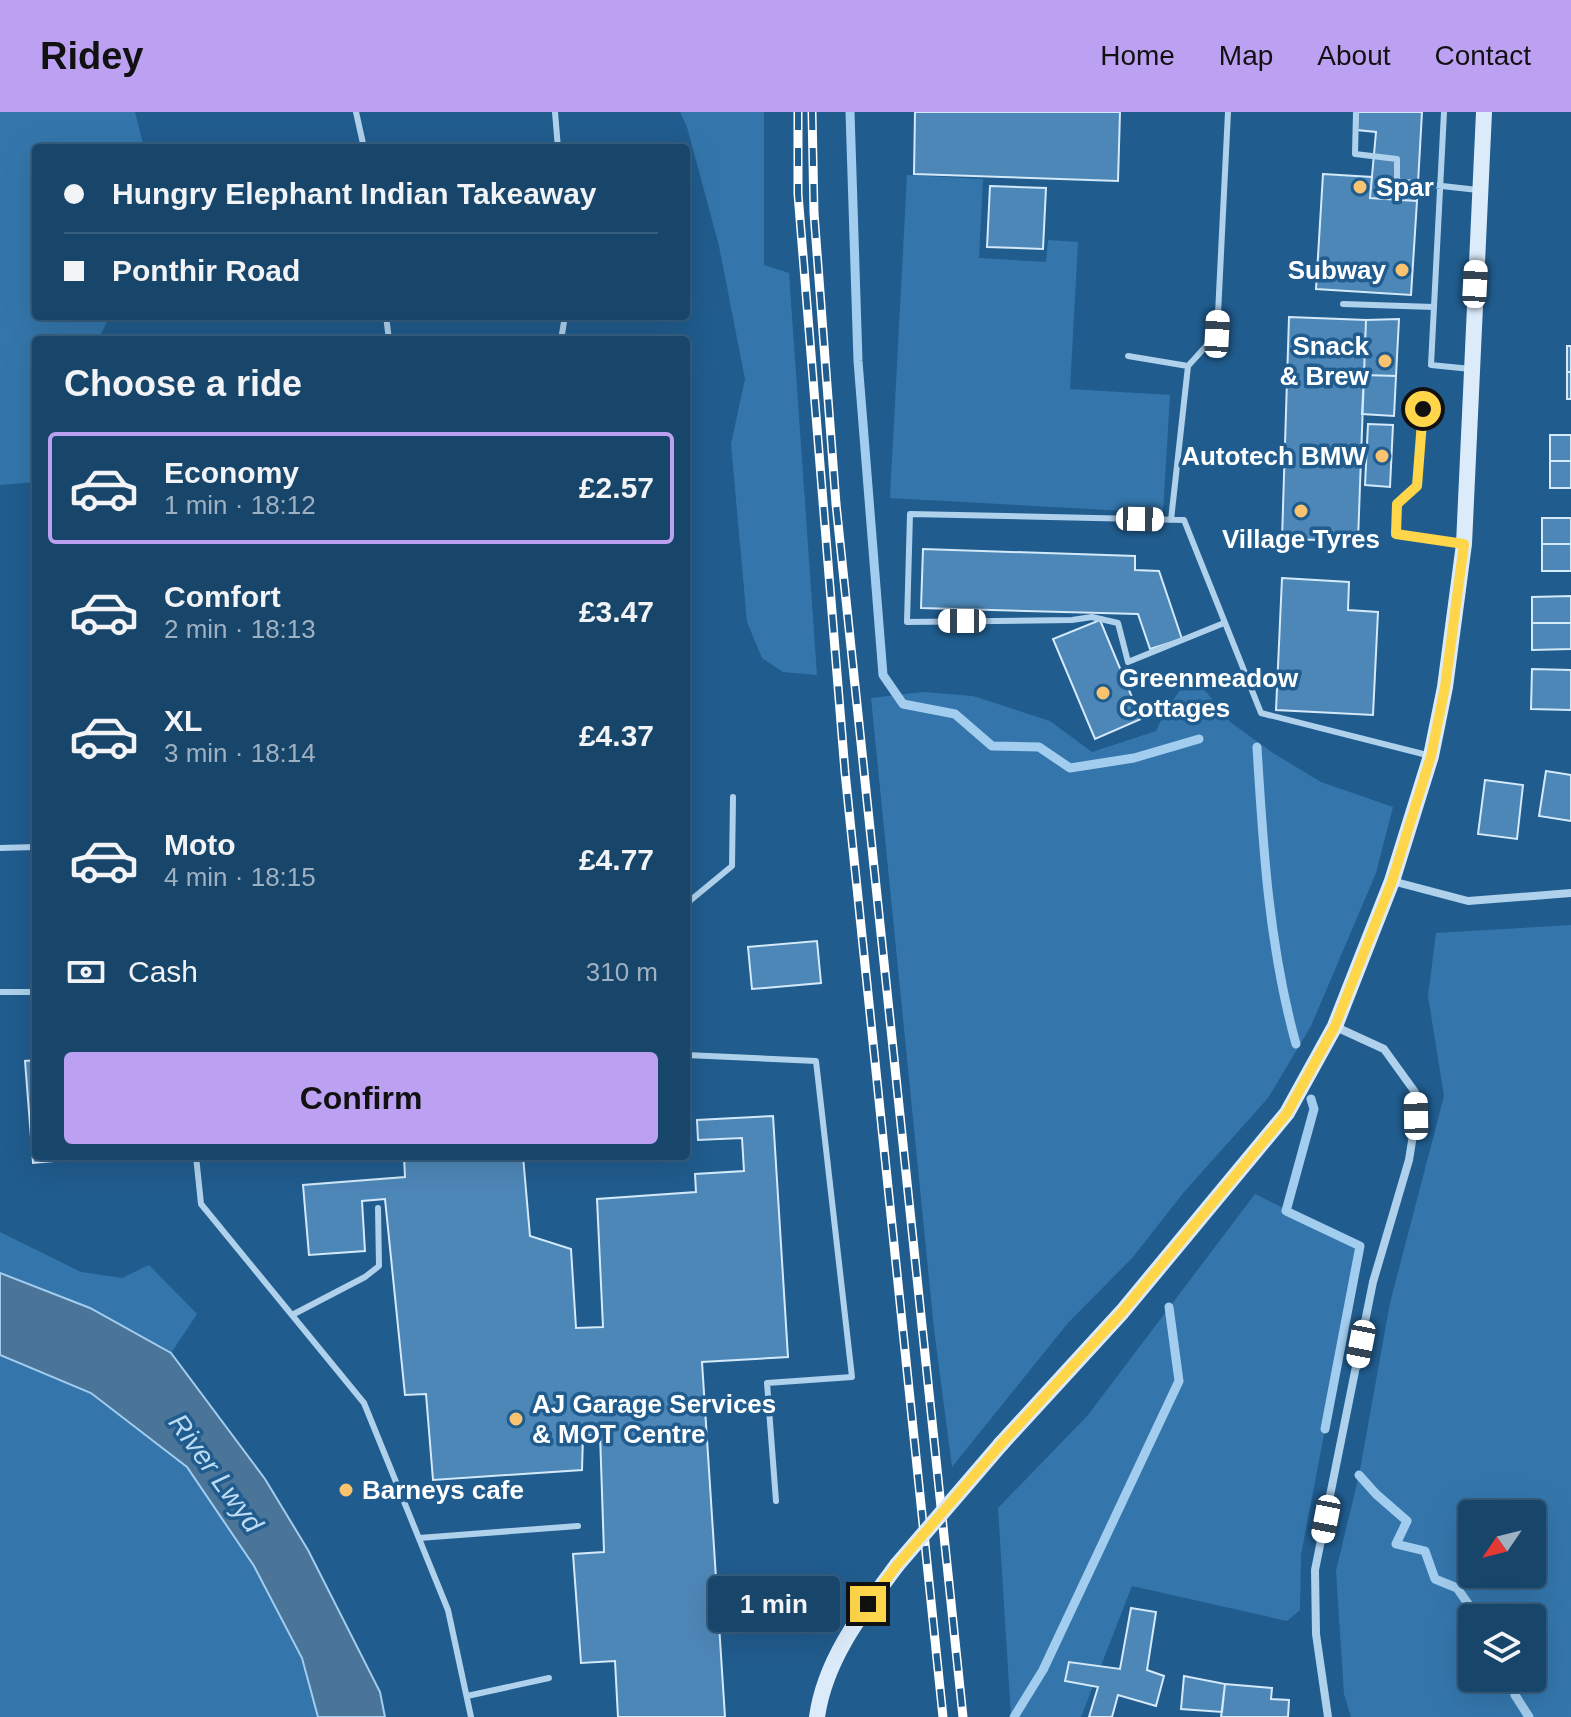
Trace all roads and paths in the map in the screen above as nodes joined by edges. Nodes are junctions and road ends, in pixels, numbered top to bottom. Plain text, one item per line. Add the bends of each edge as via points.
1 (356, 112) edge
2 (555, 112) edge
3 (1228, 112) edge
4 (1356, 112) edge
5 (1444, 112) edge
6 (1484, 112) edge
7 (363, 144) edge
8 (558, 144) edge
9 (1440, 187) junction
10 (1478, 190) junction
11 (1343, 304) dead end
12 (1434, 307) junction
13 (1128, 356) dead end
14 (1188, 366) junction
15 (1471, 369) junction
16 (1423, 409) dead end
17 (1171, 520) junction
18 (1464, 544) junction
19 (1224, 623) junction
20 (1431, 756) junction
21 (733, 797) dead end
22 (32, 847) edge
23 (0, 848) edge
24 (1392, 881) junction
25 (1571, 893) edge
26 (690, 901) edge
27 (0, 992) edge
28 (32, 992) edge
29 (1335, 1026) junction
30 (690, 1055) edge
31 (196, 1160) edge
32 (378, 1208) dead end
33 (292, 1315) junction
34 (776, 1501) dead end
35 (578, 1526) dead end
36 (419, 1538) junction
37 (549, 1678) dead end
38 (467, 1696) junction
39 (471, 1717) edge
40 (817, 1717) edge
41 (1328, 1717) edge

1 - 7 lane
2 - 8 lane
3 - 14 lane via 1217,334
4 - 9 lane via 1355,154 1397,159 1397,181
5 - 9 lane
6 - 10 main road
9 - 10 lane
9 - 12 lane
10 - 15 main road
11 - 12 lane
12 - 15 lane via 1431,365
13 - 14 lane
14 - 17 lane
15 - 18 main road
16 - 18 lane via 1417,486 1397,504 1396,534
17 - 19 lane via 1184,520
17 - 19 lane via 910,514 907,622 1092,617 1118,623 1128,662
18 - 20 main road
19 - 20 lane via 1261,713
20 - 24 main road
21 - 26 lane via 732,866
22 - 23 lane
24 - 25 street via 1468,901
24 - 29 main road
27 - 28 lane
29 - 40 main road, bridge via 1287,1113 1122,1312 897,1565 854,1623 820,1693
29 - 41 street via 1384,1049 1415,1092 1416,1116 1409,1160 1373,1282 1315,1570 1316,1634
30 - 34 lane via 816,1061 852,1377 767,1383
31 - 33 lane via 201,1204
32 - 33 lane via 379,1266
33 - 36 lane via 364,1403
35 - 36 lane
36 - 38 lane via 448,1610
37 - 38 lane
38 - 39 lane

